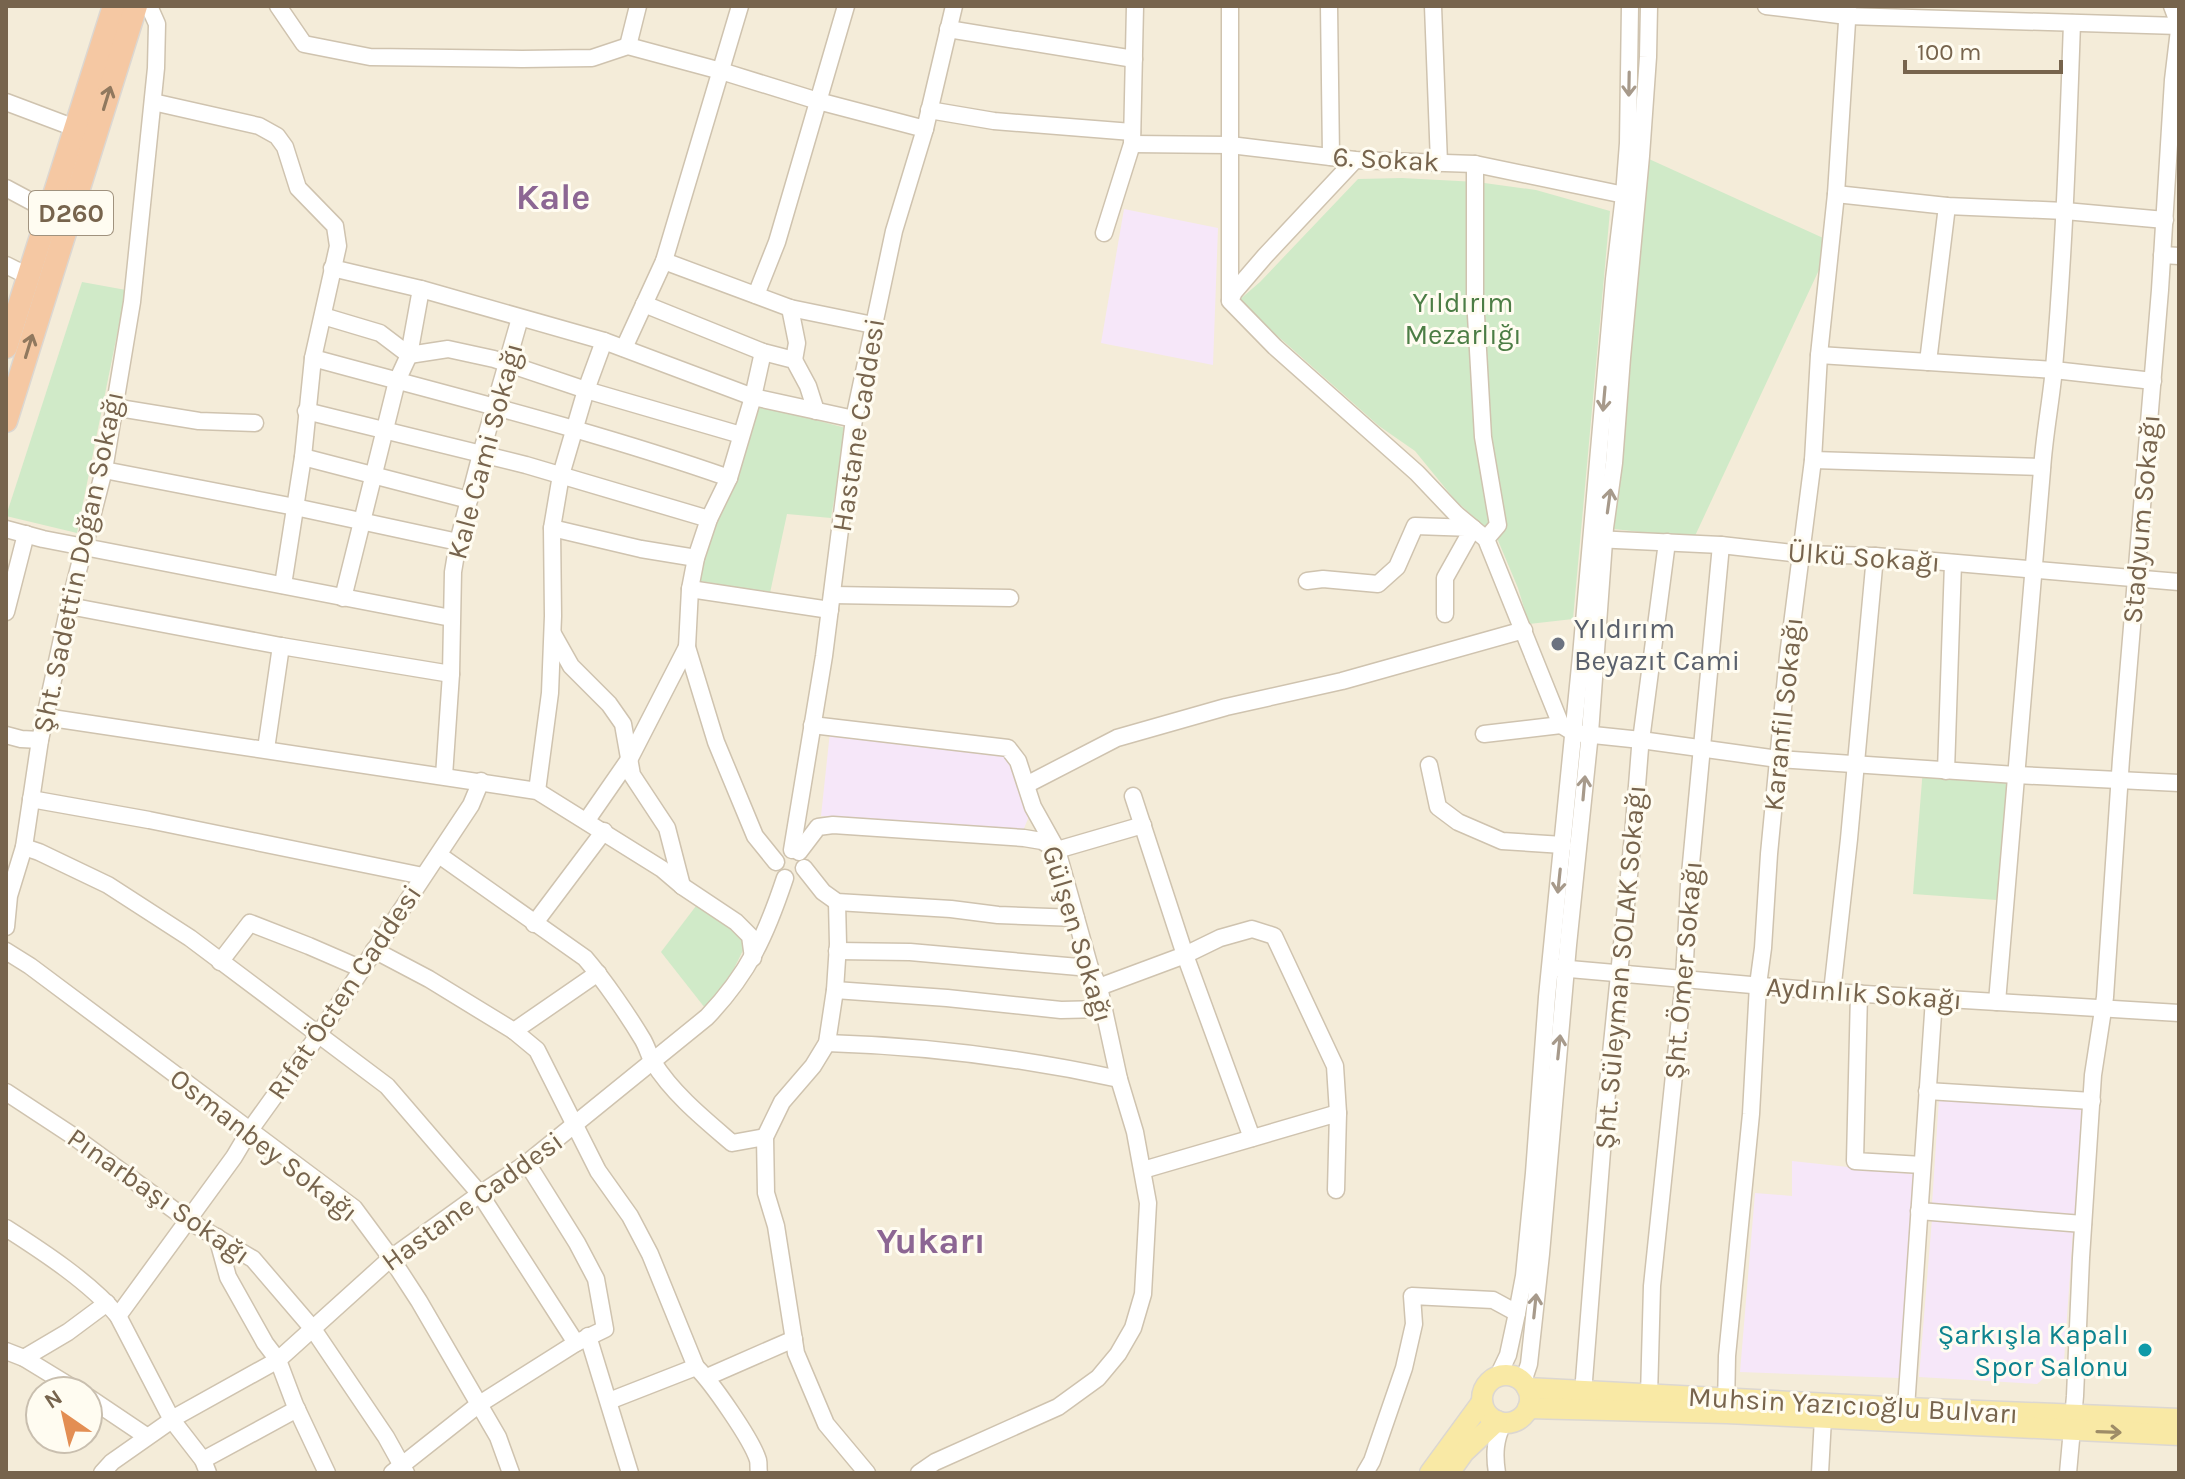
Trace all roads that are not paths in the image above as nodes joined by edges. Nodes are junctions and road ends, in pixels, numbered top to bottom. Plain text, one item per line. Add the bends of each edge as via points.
1 (114, 6) edge
2 (136, 6) edge
3 (149, 6) edge
4 (278, 6) edge
5 (638, 6) edge
6 (740, 6) edge
7 (846, 6) edge
8 (954, 6) edge
9 (1135, 6) edge
10 (1230, 6) edge
11 (1329, 6) edge
12 (1433, 6) edge
13 (1630, 6) edge
14 (1649, 6) edge
15 (1766, 6) edge
16 (1989, 6) edge
17 (2172, 6) edge
18 (1848, 11) edge
19 (1978, 20) junction
20 (2072, 23) junction
21 (2179, 27) edge
22 (948, 29) junction
23 (628, 46) junction
24 (1134, 59) junction
25 (721, 71) junction
26 (818, 101) junction
27 (6, 102) edge
28 (153, 102) junction
29 (929, 110) junction
30 (75, 128) junction
31 (925, 129) junction
32 (1132, 138) junction
33 (1230, 145) junction
34 (1331, 157) junction
35 (1355, 160) junction
36 (1439, 163) junction
37 (1475, 164) junction
38 (6, 188) edge
39 (1836, 194) junction
40 (1631, 196) junction
41 (1947, 206) junction
42 (49, 211) junction
43 (2065, 211) junction
44 (2165, 220) junction
45 (1104, 233) dead end
46 (2171, 255) edge
47 (664, 261) junction
48 (6, 265) edge
49 (332, 268) junction
50 (28, 276) junction
51 (421, 289) junction
52 (756, 295) junction
53 (1230, 301) junction
54 (644, 304) junction
55 (790, 308) junction
56 (323, 316) junction
57 (520, 318) junction
58 (873, 325) junction
59 (604, 341) junction
60 (6, 347) edge
61 (624, 348) junction
62 (763, 352) junction
63 (409, 355) junction
64 (1819, 355) junction
65 (313, 358) junction
66 (794, 360) junction
67 (506, 362) junction
68 (1928, 362) junction
69 (2054, 370) junction
70 (397, 381) junction
71 (2153, 381) junction
72 (586, 390) junction
73 (753, 397) junction
74 (494, 405) junction
75 (113, 407) junction
76 (306, 411) junction
77 (816, 411) junction
78 (854, 419) junction
79 (6, 421) edge
80 (255, 423) dead end
81 (576, 429) junction
82 (384, 430) junction
83 (741, 435) junction
84 (481, 454) junction
85 (303, 457) junction
86 (1813, 460) junction
87 (2042, 467) junction
88 (104, 470) junction
89 (373, 474) junction
90 (561, 475) junction
91 (729, 478) junction
92 (469, 500) junction
93 (295, 507) junction
94 (709, 519) junction
95 (361, 521) junction
96 (552, 528) junction
97 (6, 529) edge
98 (26, 534) junction
99 (1479, 534) junction
100 (1598, 539) junction
101 (458, 542) junction
102 (1667, 542) junction
103 (1721, 545) junction
104 (85, 547) junction
105 (1801, 554) junction
106 (1875, 556) junction
107 (696, 558) junction
108 (1953, 563) junction
109 (2035, 569) junction
110 (2136, 580) junction
111 (1307, 581) dead end
112 (2179, 582) edge
113 (283, 585) junction
114 (690, 589) junction
115 (343, 598) junction
116 (1010, 598) dead end
117 (831, 603) junction
118 (69, 606) junction
119 (6, 612) edge
120 (1445, 614) dead end
121 (451, 618) junction
122 (1524, 630) junction
123 (552, 633) junction
124 (281, 646) junction
125 (687, 647) junction
126 (451, 674) junction
127 (45, 717) junction
128 (812, 725) junction
129 (1575, 731) junction
130 (1484, 734) dead end
131 (6, 735) edge
132 (40, 740) junction
133 (1641, 740) junction
134 (266, 749) junction
135 (1701, 749) junction
136 (630, 758) junction
137 (1778, 759) junction
138 (1429, 765) dead end
139 (1855, 765) junction
140 (1946, 771) junction
141 (2016, 775) junction
142 (444, 776) junction
143 (481, 781) junction
144 (2120, 781) junction
145 (2179, 783) edge
146 (1028, 784) junction
147 (537, 791) junction
148 (1133, 796) dead end
149 (31, 799) junction
150 (587, 820) junction
151 (1143, 825) junction
152 (604, 831) junction
153 (1563, 845) junction
154 (24, 847) junction
155 (1057, 850) junction
156 (439, 855) junction
157 (798, 857) junction
158 (776, 862) junction
159 (423, 876) junction
160 (785, 878) junction
161 (682, 886) junction
162 (837, 902) junction
163 (1076, 918) junction
164 (534, 924) junction
165 (6, 927) edge
166 (374, 950) junction
167 (6, 951) edge
168 (837, 951) junction
169 (1185, 955) junction
170 (753, 958) junction
171 (220, 962) junction
172 (1090, 968) junction
173 (1558, 968) junction
174 (362, 969) junction
175 (1619, 972) junction
176 (598, 973) junction
177 (1684, 979) junction
178 (1758, 985) junction
179 (1099, 987) junction
180 (835, 990) junction
181 (1832, 992) junction
182 (1859, 993) junction
183 (1934, 999) junction
184 (1997, 1002) junction
185 (2103, 1008) junction
186 (1104, 1009) junction
187 (2179, 1013) edge
188 (514, 1031) junction
189 (319, 1034) junction
190 (827, 1043) junction
191 (653, 1062) junction
192 (1119, 1079) junction
193 (1927, 1091) junction
194 (6, 1092) edge
195 (2092, 1101) junction
196 (1338, 1113) junction
197 (575, 1126) junction
198 (250, 1130) junction
199 (765, 1137) junction
200 (1252, 1138) junction
201 (527, 1163) junction
202 (1922, 1165) junction
203 (1143, 1170) junction
204 (1336, 1190) dead end
205 (480, 1194) junction
206 (1919, 1211) junction
207 (189, 1221) junction
208 (2083, 1224) junction
209 (6, 1228) edge
210 (217, 1237) junction
211 (391, 1258) junction
212 (113, 1309) junction
213 (1517, 1313) junction
214 (313, 1329) junction
215 (794, 1339) junction
216 (582, 1340) junction
217 (6, 1351) edge
218 (24, 1358) junction
219 (278, 1360) junction
220 (702, 1372) junction
221 (52, 1375) edge
222 (1498, 1376) junction
223 (1526, 1393) junction
224 (1583, 1393) junction
225 (1649, 1396) junction
226 (609, 1401) junction
227 (1482, 1402) junction
228 (478, 1405) junction
229 (1726, 1406) junction
230 (104, 1408) edge
231 (1906, 1408) junction
232 (297, 1409) junction
233 (1823, 1418) junction
234 (2179, 1419) edge
235 (172, 1420) junction
236 (1500, 1422) junction
237 (2073, 1422) junction
238 (2179, 1435) edge
239 (146, 1436) junction
240 (205, 1467) edge
241 (400, 1470) edge
242 (102, 1473) edge
243 (327, 1473) edge
244 (511, 1473) edge
245 (630, 1473) edge
246 (759, 1473) edge
247 (867, 1473) edge
248 (919, 1473) edge
249 (1365, 1473) edge
250 (1430, 1473) edge
251 (1449, 1473) edge
252 (1497, 1473) edge
253 (1820, 1473) edge
254 (2068, 1473) edge

1 - 30 highway, D260
79 -> 2 highway, D260
3 - 28 street, Şht. Sadettin Doğan Sokağı via 157,24
4 - 23 street via 304,44 370,57 592,58
5 - 23 street
6 - 25 street
7 - 26 street
8 - 22 street, Hastane Caddesi
9 - 24 street
10 - 33 street
11 - 34 street
12 - 36 street
13 -> 40 street
14 - 40 street
15 - 18 street
16 - 19 street
17 - 21 street, Stadyum Sokağı
18 - 19 street
18 - 39 street, Karanfil Sokağı
19 - 20 street
20 - 21 street
20 - 43 street
21 - 44 street, Stadyum Sokağı
22 - 24 street
22 - 29 street, Hastane Caddesi
23 - 25 street
24 - 32 street
25 - 26 street
25 - 47 street
26 - 31 street
26 - 52 street
27 - 30 street
28 - 49 street via 259,126 277,136 298,188 335,226 338,246
28 - 75 street, Şht. Sadettin Doğan Sokağı via 132,302
29 - 31 street, Hastane Caddesi
29 - 32 street, 6. Sokak
30 - 42 highway, D260
31 - 58 street, Hastane Caddesi
32 - 33 street, 6. Sokak
32 - 45 street
33 - 34 street, 6. Sokak
33 - 53 street
34 - 35 street, 6. Sokak
35 - 36 street, 6. Sokak
35 - 53 street
36 - 37 street, 6. Sokak
37 - 40 street, 6. Sokak
37 - 99 street via 1483,437 1498,525
38 - 42 street
39 - 41 street
39 - 64 street, Karanfil Sokağı
40 - 100 street via 1614,463
41 - 43 street
41 - 68 street
42 - 50 highway, D260
43 - 44 street
43 - 69 street
44 - 46 street, Stadyum Sokağı
46 - 71 street, Stadyum Sokağı
47 - 52 street
47 - 54 street
48 - 50 street
49 - 51 street
49 - 56 street
50 - 60 highway, D260
51 - 57 street
51 - 63 street
52 - 55 street
53 - 99 street
54 - 61 street
54 - 62 street
55 - 58 street
55 - 66 street via 797,343
56 - 63 street via 380,333
56 - 65 street
57 - 59 street
57 - 67 street, Kale Cami Sokağı
58 - 78 street, Hastane Caddesi
59 - 61 street
59 - 72 street
61 - 73 street
62 - 66 street
62 - 73 street
63 - 67 street via 448,349
63 - 70 street
64 - 68 street
64 - 86 street, Karanfil Sokağı
65 - 70 street
65 - 76 street
66 - 77 street
67 - 72 street
67 - 74 street, Kale Cami Sokağı
68 - 69 street
69 - 71 street
69 - 87 street
70 - 74 street
70 - 82 street
71 - 110 street, Stadyum Sokağı
72 - 81 street
72 - 83 street
73 - 77 street
73 - 83 street
74 - 81 street
74 - 84 street, Kale Cami Sokağı
75 - 80 street via 199,421
75 - 88 street, Şht. Sadettin Doğan Sokağı
76 - 82 street
76 - 85 street
77 - 78 street
78 - 117 street, Hastane Caddesi
81 - 90 street
81 - 91 street
82 - 84 street
82 - 89 street
83 - 91 street
84 - 90 street
84 - 92 street, Kale Cami Sokağı
85 - 89 street
85 - 93 street
86 - 87 street
86 - 105 street, Karanfil Sokağı
87 - 109 street
88 - 93 street
88 - 104 street, Şht. Sadettin Doğan Sokağı
89 - 92 street
89 - 95 street
90 - 94 street
90 - 96 street
91 - 94 street
92 - 101 street, Kale Cami Sokağı
93 - 95 street
93 - 113 street
94 - 107 street
95 - 101 street
95 - 115 street
96 - 107 street
96 - 123 street
97 - 98 street
98 - 104 street
98 - 119 street
99 - 111 street via 1415,526 1397,567 1378,584
99 - 120 street via 1445,578
99 - 122 street
100 - 102 street, Ülkü Sokağı
100 - 129 street
101 - 121 street, Kale Cami Sokağı
102 - 103 street, Ülkü Sokağı
102 - 133 street, Şht. Süleyman SOLAK Sokağı
103 - 105 street, Ülkü Sokağı
103 - 135 street, Şht. Ömer Sokağı
104 - 113 street
104 - 118 street, Şht. Sadettin Doğan Sokağı
105 - 106 street, Ülkü Sokağı
105 - 137 street, Karanfil Sokağı
106 - 108 street, Ülkü Sokağı
106 - 139 street
107 - 114 street
108 - 109 street, Ülkü Sokağı
108 - 140 street
109 - 110 street, Ülkü Sokağı
109 - 141 street
110 - 112 street, Ülkü Sokağı
110 - 144 street, Stadyum Sokağı
113 - 115 street
114 - 117 street
114 - 125 street
115 - 121 street
116 - 117 street
117 - 128 street, Hastane Caddesi
118 - 124 street
118 - 127 street, Şht. Sadettin Doğan Sokağı
121 - 126 street, Kale Cami Sokağı
122 - 129 street via 1550,702
122 - 146 street via 1117,738
123 - 136 street via 571,666 623,724
123 - 147 street
124 - 126 street
124 - 134 street
125 - 136 street
125 - 158 street via 716,742 755,836
126 - 142 street, Kale Cami Sokağı
127 - 132 street, Şht. Sadettin Doğan Sokağı
127 - 134 street
128 - 146 street, Gülşen Sokağı via 1008,748
128 - 157 street, Hastane Caddesi
129 - 130 street
129 - 133 street
129 - 153 street
173 -> 129 street
131 - 132 street
132 - 149 street, Şht. Sadettin Doğan Sokağı
133 - 135 street
133 - 175 street, Şht. Süleyman SOLAK Sokağı
134 - 142 street
135 - 137 street
135 - 177 street, Şht. Ömer Sokağı
136 - 150 street
136 - 161 street via 632,775 667,828
137 - 139 street
137 - 178 street, Karanfil Sokağı
138 - 153 street via 1438,807 1458,822 1502,841
139 - 140 street
139 - 181 street
140 - 141 street
141 - 144 street
141 - 184 street
142 - 143 street
143 - 147 street
143 - 156 street, Rıfat Öcten Caddesi
144 - 145 street
144 - 185 street, Stadyum Sokağı
146 - 155 street, Gülşen Sokağı via 1033,807
147 - 150 street
148 - 151 street
149 - 154 street, Şht. Sadettin Doğan Sokağı
149 - 159 street
150 - 152 street
151 - 155 street
151 - 169 street
152 - 161 street
152 - 164 street
153 -> 173 street
154 - 165 street, Şht. Sadettin Doğan Sokağı
154 - 171 street via 108,885
155 - 157 street via 1024,838 833,825 818,827
155 - 163 street, Gülşen Sokağı
156 - 159 street, Rıfat Öcten Caddesi
156 - 164 street
157 - 158 street via 780,854
157 - 160 street via 799,876
157 - 162 street via 823,892
158 - 160 street
159 - 166 street, Rıfat Öcten Caddesi
160 - 170 street, Hastane Caddesi
161 - 170 street via 750,936
162 - 163 street
162 - 168 street
163 - 172 street, Gülşen Sokağı
164 - 176 street via 585,958
166 - 174 street, Rıfat Öcten Caddesi
166 - 188 street
167 - 198 street, Osmanbey Sokağı
168 - 172 street
168 - 180 street
169 - 179 street
169 - 196 street via 1252,929 1274,936 1335,1066
169 - 200 street
170 - 191 street, Hastane Caddesi via 707,1017
171 - 174 street via 250,923
171 - 189 street
172 - 179 street, Gülşen Sokağı
173 - 175 street, Aydınlık Sokağı
173 - 213 street
223 -> 173 street
174 - 189 street, Rıfat Öcten Caddesi
175 - 177 street, Aydınlık Sokağı
175 - 224 street, Şht. Süleyman SOLAK Sokağı
176 - 188 street
176 - 191 street
177 - 178 street, Aydınlık Sokağı
177 - 225 street, Şht. Ömer Sokağı via 1652,1286
178 - 181 street, Aydınlık Sokağı
178 - 229 street, Karanfil Sokağı
179 - 186 street, Gülşen Sokağı
180 - 186 street via 1061,1010
180 - 190 street
181 - 182 street, Aydınlık Sokağı
182 - 183 street, Aydınlık Sokağı
182 - 202 street via 1855,1161
183 - 184 street, Aydınlık Sokağı
183 - 193 street
184 - 185 street, Aydınlık Sokağı
185 - 187 street, Aydınlık Sokağı
185 - 195 street, Stadyum Sokağı
186 - 192 street, Gülşen Sokağı
188 - 197 street via 537,1050
189 - 198 street, Rıfat Öcten Caddesi
189 - 205 street via 387,1086
190 - 192 street via 980,1055
190 - 199 street via 782,1102
191 - 197 street, Hastane Caddesi
191 - 199 street via 732,1143
192 - 203 street, Gülşen Sokağı
193 - 195 street
193 - 202 street
194 - 207 street, Pınarbaşı Sokağı
195 - 208 street, Stadyum Sokağı
196 - 200 street
196 - 204 street
197 - 201 street, Hastane Caddesi
197 - 220 street via 650,1254
198 - 207 street, Rıfat Öcten Caddesi
198 - 211 street, Osmanbey Sokağı via 354,1208
199 - 215 street via 766,1193
200 - 203 street
201 - 205 street, Hastane Caddesi
201 - 216 street via 596,1279 605,1329
202 - 206 street
203 - 248 street, Gülşen Sokağı via 1148,1203 1143,1294 1118,1354 1098,1378 1058,1407
205 - 211 street, Hastane Caddesi
205 - 216 street
206 - 208 street
206 - 231 street
207 - 210 street, Pınarbaşı Sokağı
207 - 212 street, Rıfat Öcten Caddesi
208 - 237 street, Stadyum Sokağı
209 - 212 street
210 - 214 street, Pınarbaşı Sokağı via 253,1259
210 - 219 street via 228,1277
211 - 214 street, Hastane Caddesi
211 - 228 street, Osmanbey Sokağı
212 - 218 street, Rıfat Öcten Caddesi
212 - 235 street
213 - 222 street
213 - 249 street via 1493,1300 1412,1296 1414,1324 1404,1368
214 - 219 street, Hastane Caddesi
214 - 241 street, Pınarbaşı Sokağı via 378,1425
215 - 220 street
215 - 247 street via 826,1424
216 - 226 street
216 - 228 street
217 - 218 street
218 - 221 street
219 - 232 street
219 - 235 street, Hastane Caddesi
220 - 226 street
220 - 246 street via 750,1444
222 - 223 main road via 1512,1376
222 - 227 main road via 1484,1389
223 - 224 main road, Muhsin Yazıcıoğlu Bulvarı
223 - 229 main road, Muhsin Yazıcıoğlu Bulvarı
223 - 236 main road via 1521,1418
224 - 225 main road, Muhsin Yazıcıoğlu Bulvarı
225 - 229 main road, Muhsin Yazıcıoğlu Bulvarı
226 - 245 street
227 - 236 main road
227 - 250 main road
228 - 241 street
228 - 244 street, Osmanbey Sokağı via 498,1437
229 - 231 main road, Muhsin Yazıcıoğlu Bulvarı
229 - 233 main road, Muhsin Yazıcıoğlu Bulvarı
230 - 239 street
231 - 237 main road, Muhsin Yazıcıoğlu Bulvarı
232 - 240 street
232 - 243 street
233 - 237 main road, Muhsin Yazıcıoğlu Bulvarı
233 - 253 street
234 - 237 main road, Muhsin Yazıcıoğlu Bulvarı
235 - 239 street, Hastane Caddesi
235 - 240 street
236 - 251 main road via 1464,1452
236 - 252 street
237 -> 238 main road, Muhsin Yazıcıoğlu Bulvarı
237 - 254 street, Stadyum Sokağı
239 - 242 street, Hastane Caddesi

